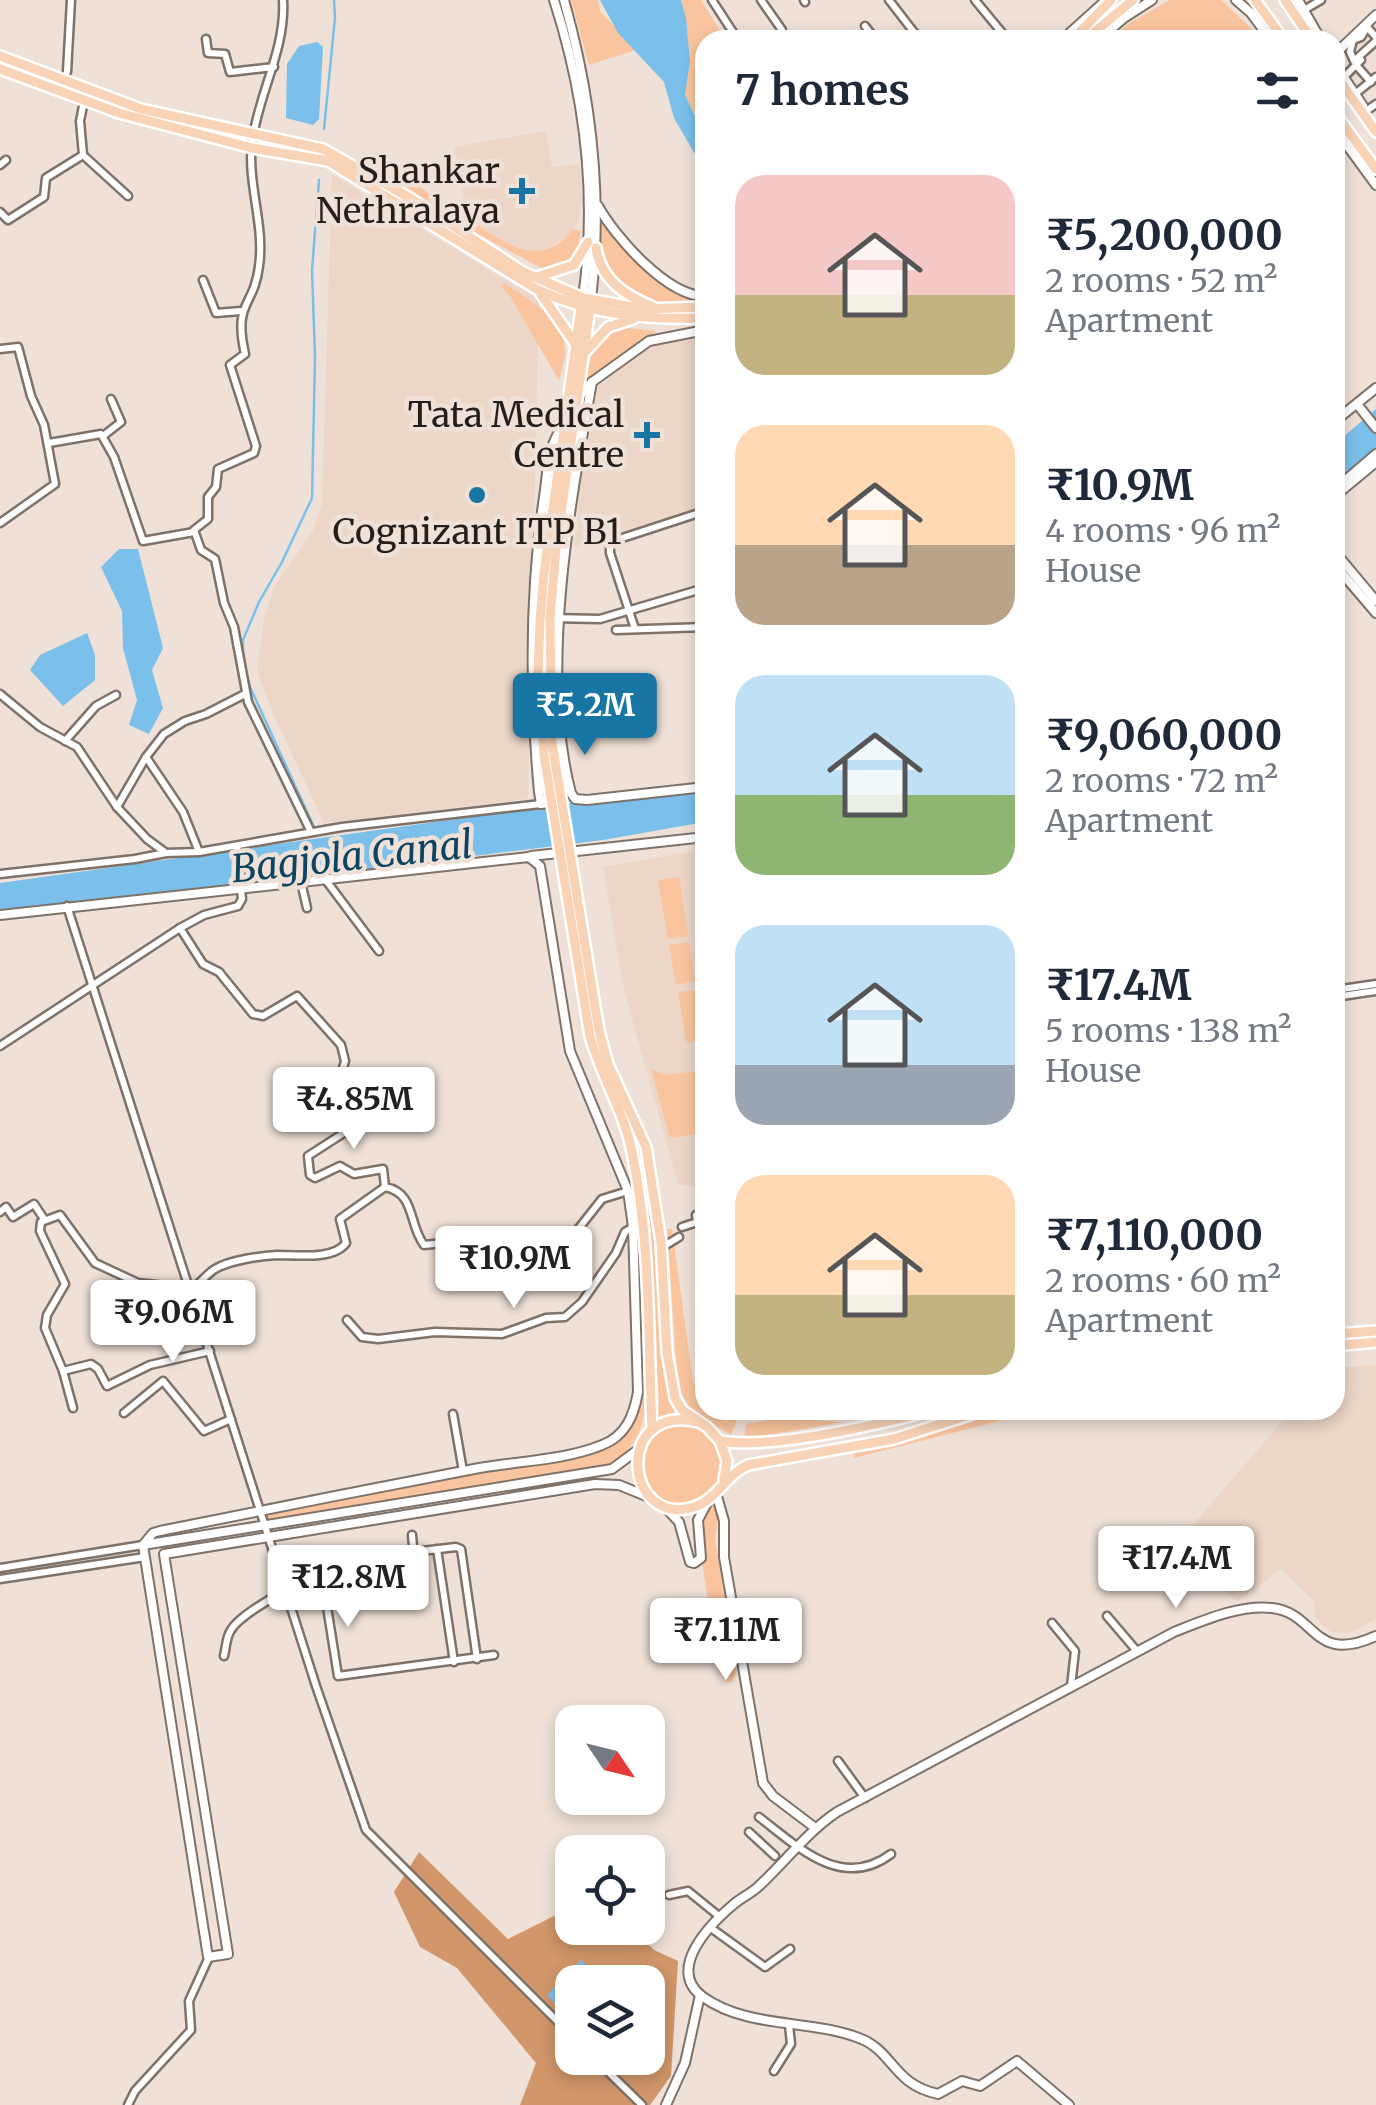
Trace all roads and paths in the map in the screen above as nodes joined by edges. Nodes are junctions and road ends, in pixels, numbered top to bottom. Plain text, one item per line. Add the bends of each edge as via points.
1 (71, 0) edge
2 (283, 0) edge
3 (554, 0) edge
4 (564, 0) edge
5 (712, 0) edge
6 (762, 0) edge
7 (889, 0) edge
8 (975, 0) edge
9 (1133, 0) edge
10 (1152, 0) edge
11 (1236, 0) edge
12 (1285, 0) edge
13 (1298, 0) edge
14 (1321, 0) edge
15 (1256, 4) edge
16 (1110, 5) edge
17 (1304, 10) junction
18 (1376, 15) edge
19 (1098, 22) junction
20 (865, 26) dead end
21 (732, 30) edge
22 (782, 30) dead end
23 (868, 30) edge
24 (912, 30) edge
25 (999, 30) edge
26 (1076, 30) edge
27 (1086, 30) edge
28 (1092, 30) edge
29 (1110, 30) edge
30 (1267, 30) edge
31 (1276, 30) edge
32 (1305, 30) edge
33 (1315, 30) edge
34 (1359, 34) junction
35 (206, 38) dead end
36 (1376, 41) edge
37 (1345, 46) edge
38 (0, 56) edge
39 (1356, 64) junction
40 (274, 67) junction
41 (0, 68) edge
42 (67, 72) dead end
43 (1345, 72) edge
44 (581, 81) junction
45 (1345, 82) edge
46 (1345, 83) edge
47 (1374, 83) edge
48 (1356, 96) junction
49 (84, 100) junction
50 (1372, 110) edge
51 (1376, 128) edge
52 (254, 136) junction
53 (1346, 136) edge
54 (252, 148) junction
55 (83, 155) junction
56 (1370, 166) edge
57 (1376, 185) edge
58 (128, 196) dead end
59 (596, 204) junction
60 (0, 212) edge
61 (592, 245) junction
62 (534, 278) junction
63 (202, 280) dead end
64 (538, 290) junction
65 (695, 299) edge
66 (586, 303) junction
67 (695, 303) edge
68 (658, 309) junction
69 (240, 311) junction
70 (636, 318) junction
71 (695, 318) edge
72 (695, 332) edge
73 (576, 345) junction
74 (0, 349) edge
75 (583, 356) junction
76 (592, 382) junction
77 (1376, 388) edge
78 (112, 399) dead end
79 (576, 399) junction
80 (1359, 406) junction
81 (1345, 415) edge
82 (565, 424) junction
83 (1376, 428) edge
84 (103, 436) junction
85 (49, 443) junction
86 (1376, 458) edge
87 (1345, 484) edge
88 (695, 514) edge
89 (0, 524) edge
90 (194, 532) junction
91 (1345, 564) edge
92 (1345, 577) edge
93 (695, 591) edge
94 (1376, 600) edge
95 (629, 610) junction
96 (1376, 613) edge
97 (550, 620) junction
98 (695, 628) edge
99 (635, 629) junction
100 (616, 630) dead end
101 (0, 694) edge
102 (245, 694) junction
103 (116, 695) dead end
104 (65, 741) junction
105 (146, 757) junction
106 (695, 789) edge
107 (574, 799) junction
108 (541, 804) junction
109 (116, 807) junction
110 (312, 832) junction
111 (695, 838) edge
112 (238, 851) junction
113 (199, 852) junction
114 (166, 853) junction
115 (530, 856) junction
116 (0, 874) edge
117 (324, 878) junction
118 (300, 880) junction
119 (240, 887) junction
120 (67, 906) junction
121 (307, 908) dead end
122 (0, 915) edge
123 (180, 928) junction
124 (380, 952) dead end
125 (94, 986) junction
126 (1376, 987) edge
127 (1345, 992) edge
128 (594, 1034) junction
129 (0, 1046) edge
130 (385, 1187) junction
131 (628, 1190) junction
132 (0, 1212) edge
133 (44, 1220) junction
134 (695, 1222) edge
135 (633, 1227) junction
136 (682, 1227) dead end
137 (679, 1238) dead end
138 (661, 1248) junction
139 (190, 1290) junction
140 (196, 1306) junction
141 (346, 1320) dead end
142 (1376, 1332) edge
143 (637, 1334) junction
144 (648, 1334) junction
145 (1345, 1334) edge
146 (1376, 1342) edge
147 (1345, 1345) edge
148 (210, 1351) junction
149 (63, 1371) junction
150 (73, 1408) dead end
151 (124, 1413) dead end
152 (453, 1414) dead end
153 (231, 1419) junction
154 (695, 1420) edge
155 (695, 1420) edge
156 (882, 1420) edge
157 (954, 1420) edge
158 (698, 1422) junction
159 (652, 1430) junction
160 (720, 1441) junction
161 (639, 1449) junction
162 (463, 1471) junction
163 (723, 1482) junction
164 (716, 1493) junction
165 (652, 1498) junction
166 (708, 1501) junction
167 (663, 1506) junction
168 (260, 1511) junction
169 (265, 1525) junction
170 (412, 1535) dead end
171 (269, 1537) junction
172 (162, 1542) junction
173 (143, 1545) junction
174 (437, 1549) junction
175 (413, 1552) junction
176 (164, 1554) junction
177 (145, 1557) junction
178 (0, 1568) edge
179 (0, 1579) edge
180 (286, 1590) junction
181 (1107, 1616) dead end
182 (1052, 1623) dead end
183 (1376, 1636) edge
184 (1136, 1650) junction
185 (224, 1656) dead end
186 (494, 1656) dead end
187 (477, 1659) junction
188 (454, 1662) junction
189 (1077, 1684) junction
190 (838, 1761) dead end
191 (865, 1798) junction
192 (759, 1817) dead end
193 (749, 1832) dead end
194 (804, 1837) junction
195 (891, 1854) dead end
196 (778, 1859) junction
197 (669, 1896) dead end
198 (720, 1918) junction
199 (711, 1928) junction
200 (790, 1948) dead end
201 (209, 1957) junction
202 (700, 1995) junction
203 (555, 2019) edge
204 (790, 2025) junction
205 (774, 2071) dead end
206 (611, 2075) edge
207 (128, 2105) edge
208 (642, 2105) edge
209 (666, 2105) edge
210 (1069, 2105) edge

1 - 42 street
2 - 40 street
3 - 44 street
4 - 44 street
5 - 21 street
6 - 22 street
7 - 24 street
8 - 25 street
9 - 19 main road
10 - 29 street
11 - 15 street
12 - 32 main road
13 - 17 street
14 - 17 street
15 - 30 street
15 - 31 main road
16 - 19 main road
16 - 26 street
17 - 33 street
18 - 34 street
19 - 27 main road
19 - 28 main road
20 - 23 street
34 - 36 street via 1367,27
34 - 36 street via 1350,52 1354,61
34 - 37 street
35 - 40 street via 208,53 226,56 228,72
36 - 39 street
38 - 52 main road via 141,109
39 - 43 street
39 - 47 street
40 - 52 street
41 - 49 main road
44 - 59 street
44 - 61 street
45 - 48 street
46 - 51 main road
47 - 48 street
48 - 50 street
49 - 54 main road
49 - 55 street
50 - 51 street
52 - 54 street
52 - 62 main road via 339,156
53 - 56 main road
54 - 64 main road via 328,161
54 - 69 street via 260,253 255,285
55 - 58 street
55 - 60 street via 46,178 44,197 8,220
56 - 57 street
59 - 61 street
59 - 65 street via 668,285
61 - 62 main road via 566,270
61 - 66 street
61 - 68 main road via 613,284
62 - 66 main road
63 - 69 street via 216,313
64 - 66 main road
64 - 73 main road
66 - 68 main road
66 - 70 main road
66 - 73 main road
66 - 75 main road
67 - 68 main road
69 - 90 street via 246,354 231,363 230,372 255,452 218,469 208,519
70 - 71 main road
70 - 75 main road via 598,334
72 - 76 street via 649,341
73 - 82 main road
74 - 85 street via 18,347
75 - 79 main road
76 - 79 street
76 - 97 street
77 - 80 street
78 - 84 street via 121,422
79 - 97 main road
80 - 81 street
80 - 83 street
82 - 97 main road
82 - 108 street via 553,438 534,577 532,712
84 - 85 street
84 - 90 street via 143,541
85 - 89 street via 54,488
86 - 87 street
88 - 95 street via 610,542
90 - 102 street via 216,562
91 - 94 street
92 - 96 street
93 - 95 street
95 - 97 street
95 - 99 street
97 - 107 street
97 - 128 main road, bridge via 552,743
98 - 99 street
99 - 100 street
101 - 104 street
102 - 105 street via 173,728
102 - 110 street
103 - 104 street via 96,706
104 - 109 street via 82,754
105 - 109 street
105 - 113 street via 183,812
106 - 107 street
107 - 108 street
108 - 110 street
109 - 114 street
110 - 112 street
111 - 115 street
112 - 113 street
112 - 119 street
113 - 114 street
114 - 116 street
115 - 117 street
115 - 131 street via 540,866 570,1051
117 - 118 street
117 - 124 street
118 - 119 street
118 - 121 street
119 - 120 street
119 - 123 street via 238,906
120 - 122 street
120 - 125 street
123 - 125 street
123 - 130 street via 253,1014 263,1016 296,996 340,1045 340,1081 358,1118 310,1153 310,1175 340,1166 354,1174 380,1168
125 - 129 street
125 - 139 street
126 - 127 street
128 - 138 main road via 646,1147
128 - 144 main road via 599,1068 633,1156
130 - 131 street via 406,1197 424,1246 472,1240 498,1274 534,1251 568,1242 602,1199
130 - 139 street via 340,1219 346,1243 340,1250 228,1264
131 - 135 street
132 - 133 street via 6,1206 14,1217 34,1204
133 - 140 street via 64,1217 94,1264 169,1288
133 - 149 street via 40,1231 65,1284 45,1328
134 - 136 street
135 - 141 street via 565,1317 502,1334 378,1339 358,1334
135 - 143 street
137 - 138 street
138 - 154 main road via 670,1378 682,1410
139 - 140 street
140 - 148 street
142 - 145 main road
143 - 144 street
143 - 162 street via 634,1412 615,1438 577,1452
144 - 159 main road
146 - 147 main road
148 - 149 street via 150,1365 107,1386 92,1364
148 - 153 street
149 - 150 street
151 - 153 street via 163,1381 204,1430
152 - 162 street
153 - 168 street
155 - 158 main road
156 - 160 main road via 755,1444
157 - 163 main road via 894,1439 748,1466
158 - 159 main road via 674,1420
158 - 160 main road
159 - 161 main road
160 - 163 main road via 727,1461
161 - 165 main road via 639,1481
161 - 169 street via 612,1469
162 - 168 street
163 - 164 main road
164 - 166 main road
164 - 194 street via 764,1784
165 - 167 main road
165 - 171 street via 595,1484
166 - 167 main road via 686,1509
166 - 167 street via 698,1520 701,1558 694,1563 679,1522
168 - 169 street
168 - 173 street via 160,1531
169 - 171 street
169 - 172 street
170 - 175 street
171 - 176 street
171 - 180 street
172 - 173 street
172 - 176 street
173 - 177 street
173 - 178 street
174 - 175 street
174 - 187 street via 461,1549
174 - 188 street
175 - 188 street via 416,1590 327,1607 337,1674
176 - 177 street
176 - 201 street via 228,1954
177 - 179 street
177 - 201 street
180 - 185 street via 233,1626
180 - 203 street via 368,1834
181 - 184 street
182 - 189 street via 1074,1652
183 - 184 street via 1333,1644 1280,1610 1252,1608
184 - 189 street
186 - 187 street
187 - 188 street
189 - 191 street
190 - 191 street
191 - 194 street
192 - 194 street
193 - 196 street
194 - 195 street via 814,1860 848,1868 866,1868
194 - 196 street
196 - 198 street via 759,1886
197 - 198 street via 688,1891
198 - 199 street
199 - 200 street via 765,1968
199 - 202 street via 688,1962
201 - 207 street via 190,2001 191,2030
202 - 204 street
202 - 209 street
204 - 205 street via 790,2044
204 - 210 street via 860,2038 907,2082 936,2094 962,2081 980,2086 1018,2061
206 - 208 street

